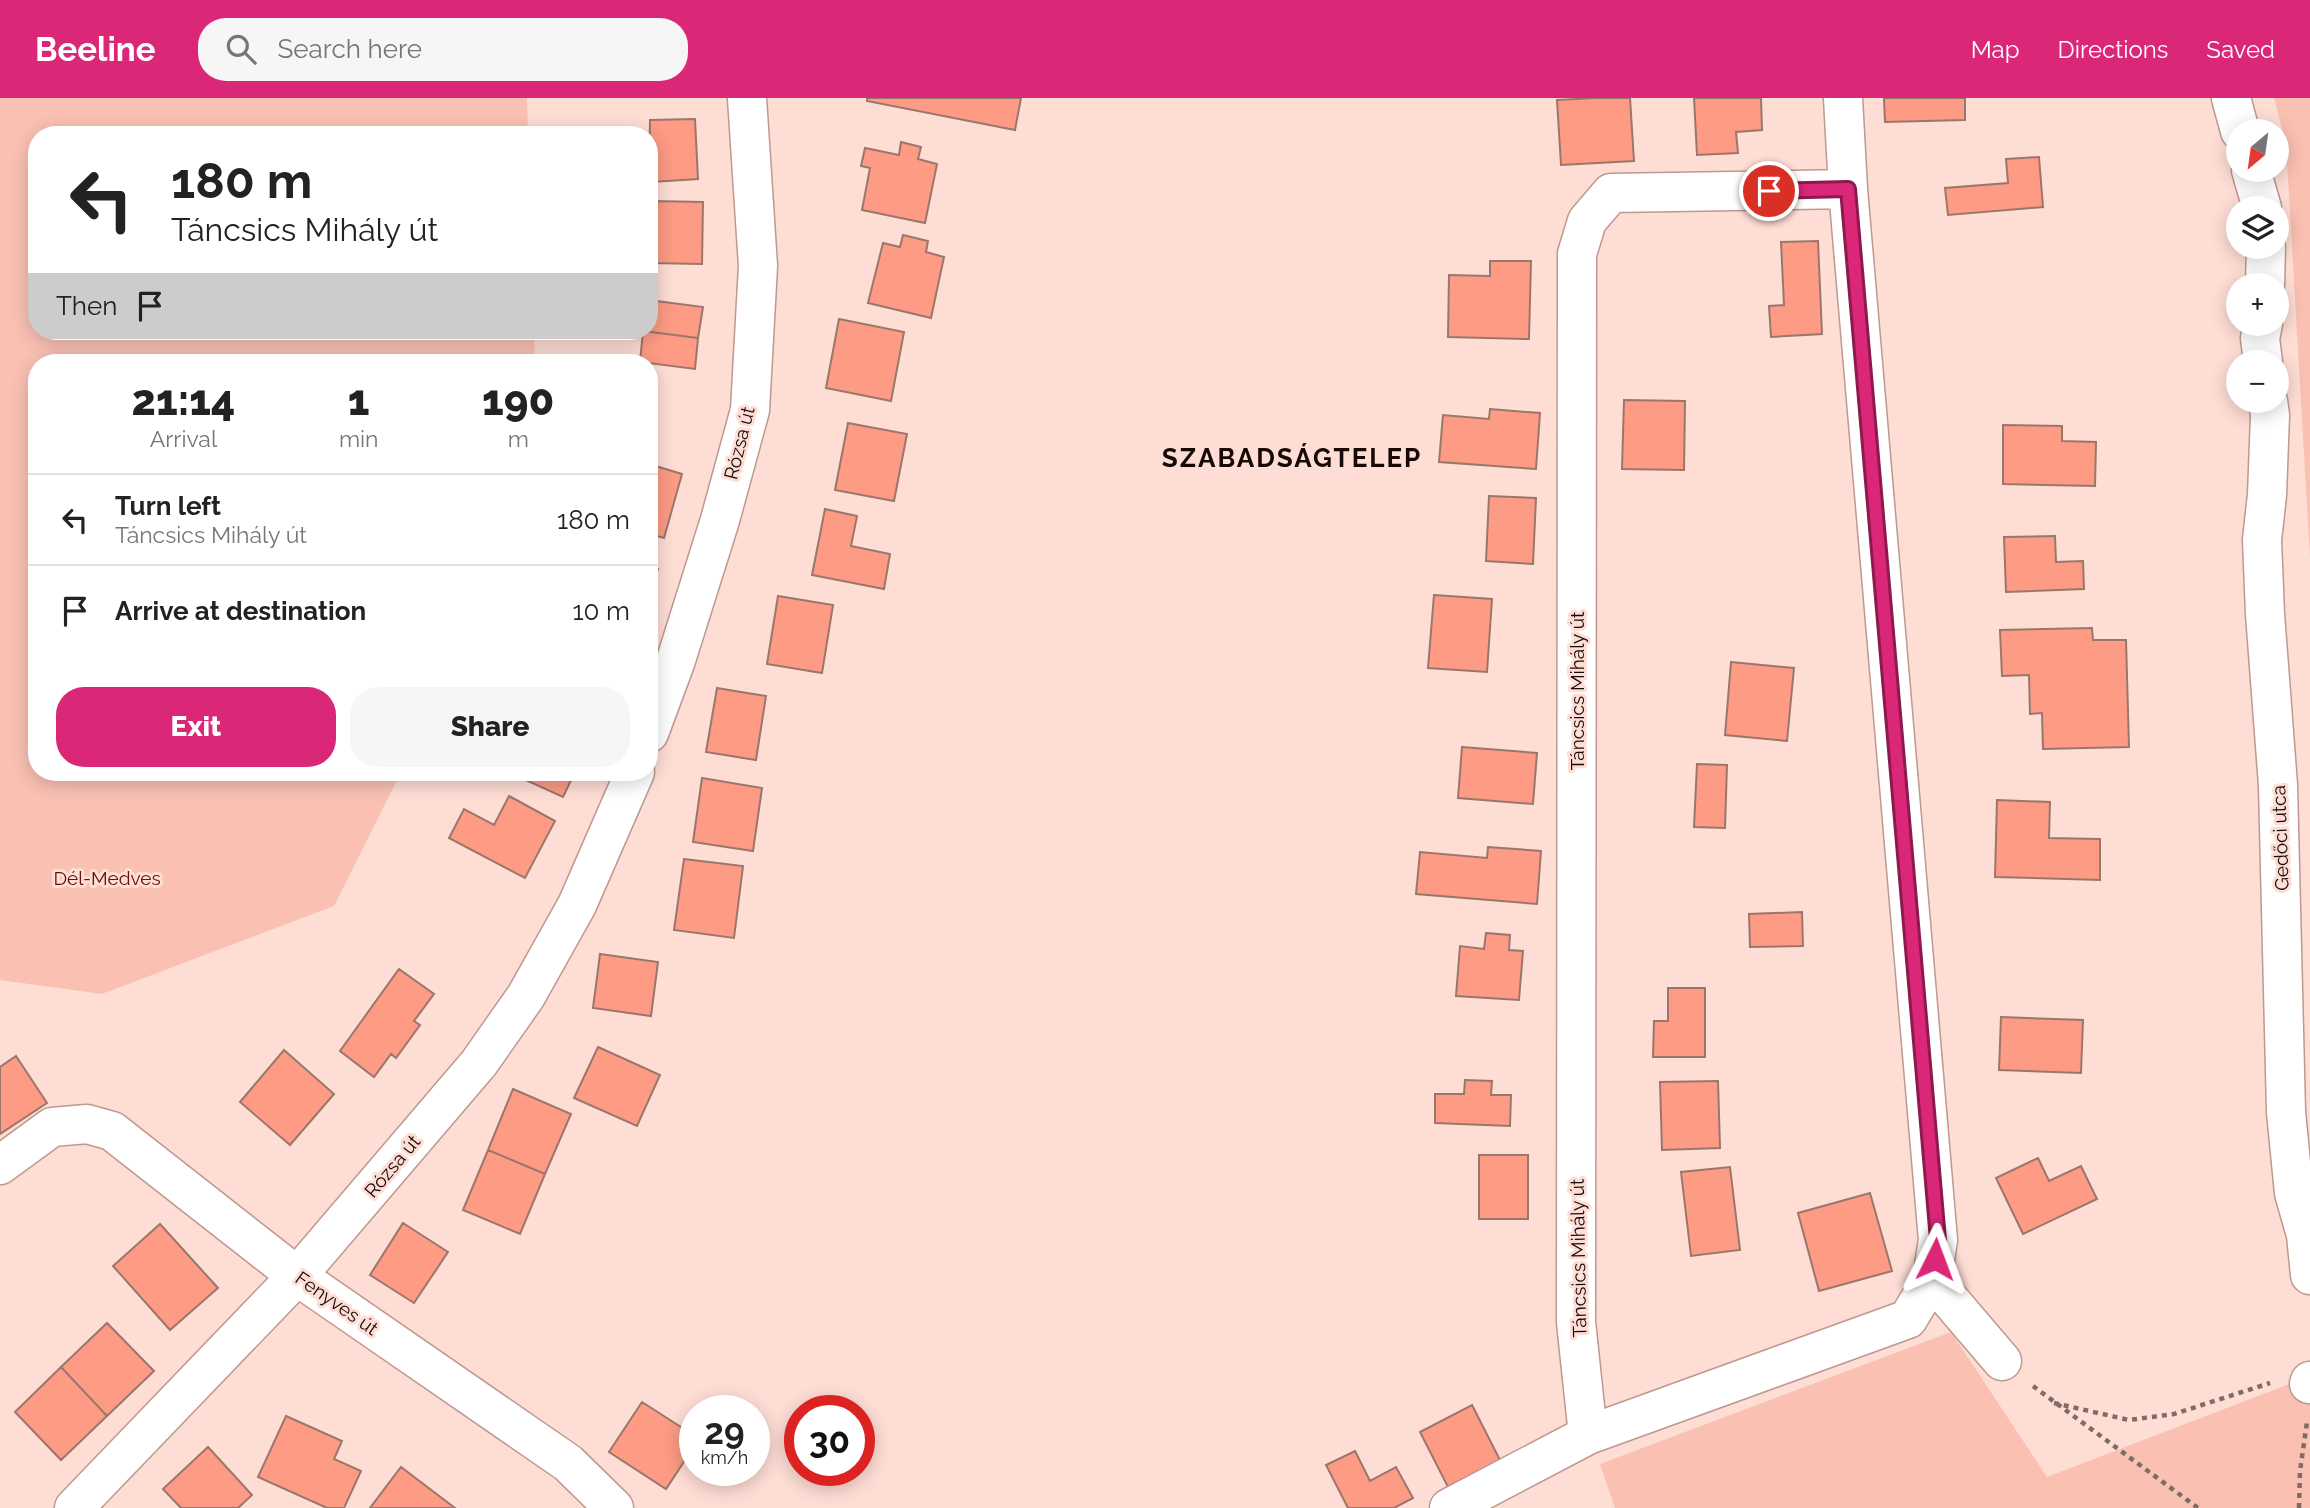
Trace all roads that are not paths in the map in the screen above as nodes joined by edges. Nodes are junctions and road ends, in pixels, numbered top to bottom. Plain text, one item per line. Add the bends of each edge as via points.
1 (747, 98) edge
2 (1843, 98) edge
3 (2231, 98) edge
4 (2237, 119) edge
5 (1848, 189) junction
6 (2270, 413) edge
7 (658, 709) edge
8 (631, 781) edge
9 (0, 1165) edge
10 (2310, 1275) edge
11 (297, 1276) junction
12 (1932, 1279) junction
13 (2002, 1362) road end
14 (1588, 1435) junction
15 (74, 1508) edge
16 (614, 1508) edge
17 (1449, 1508) edge

1 - 7 street, Rózsa út via 758,266 750,410 720,520
2 - 5 street
3 - 4 street
5 - 12 street via 1938,1240
5 - 14 street, Táncsics Mihály út via 1611,193 1587,221 1577,254 1576,1322
6 - 10 street, Gedőci utca via 2262,540 2278,785 2286,1112 2294,1192 2306,1235
8 - 11 street, Rózsa út via 577,905 526,996 479,1063
9 - 11 street, Fenyves út via 52,1126 87,1125 112,1131
11 - 15 street, Rózsa út
11 - 16 street, Fenyves út via 568,1463
12 - 13 street
12 - 14 street via 1908,1319
14 - 17 street

